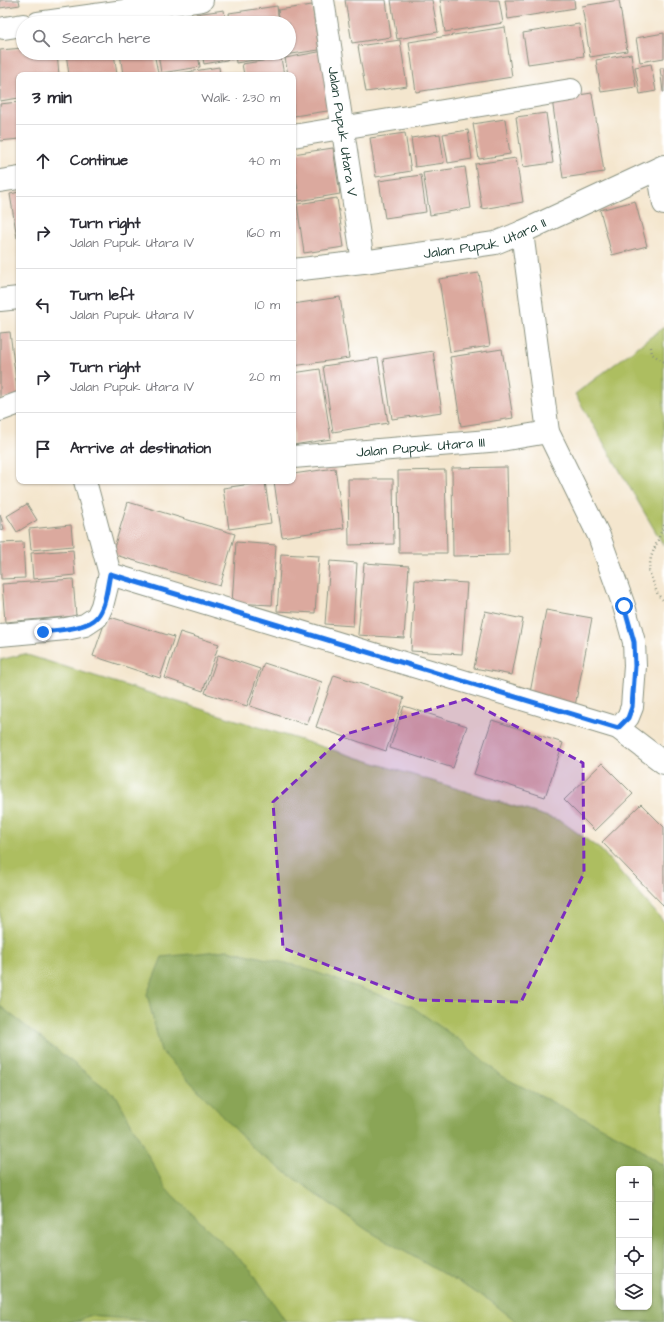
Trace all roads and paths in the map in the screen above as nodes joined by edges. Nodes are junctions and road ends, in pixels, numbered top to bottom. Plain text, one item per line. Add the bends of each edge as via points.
1 (202, 0) edge
2 (324, 0) edge
3 (88, 16) edge
4 (571, 90) dead end
5 (342, 129) junction
6 (296, 136) edge
7 (661, 167) edge
8 (16, 178) edge
9 (0, 181) edge
10 (664, 204) edge
11 (522, 232) junction
12 (363, 262) junction
13 (296, 270) edge
14 (16, 298) edge
15 (0, 300) edge
16 (650, 347) dead end
17 (664, 362) edge
18 (16, 404) edge
19 (0, 410) edge
20 (548, 432) junction
21 (296, 457) edge
22 (86, 484) edge
23 (664, 525) edge
24 (110, 574) junction
25 (664, 601) edge
26 (0, 635) edge
27 (618, 728) junction
28 (664, 763) edge

1 - 3 street
2 - 5 street, Jalan Pupuk Utara V
4 - 5 street
5 - 6 street
5 - 12 street, Jalan Pupuk Utara V
7 - 10 street
7 - 11 street, Jalan Pupuk Utara II
8 - 9 street
11 - 12 street, Jalan Pupuk Utara II via 495,243
11 - 20 street
12 - 13 street, Jalan Pupuk Utara II
14 - 15 street
16 - 17 path via 652,354
18 - 19 street
20 - 21 street, Jalan Pupuk Utara III via 501,440
20 - 27 street via 598,536 624,606 634,642 632,707 628,718
22 - 24 street
23 - 25 path via 651,557 649,571 658,595
24 - 26 street via 100,612 85,625
24 - 27 street
27 - 28 street

